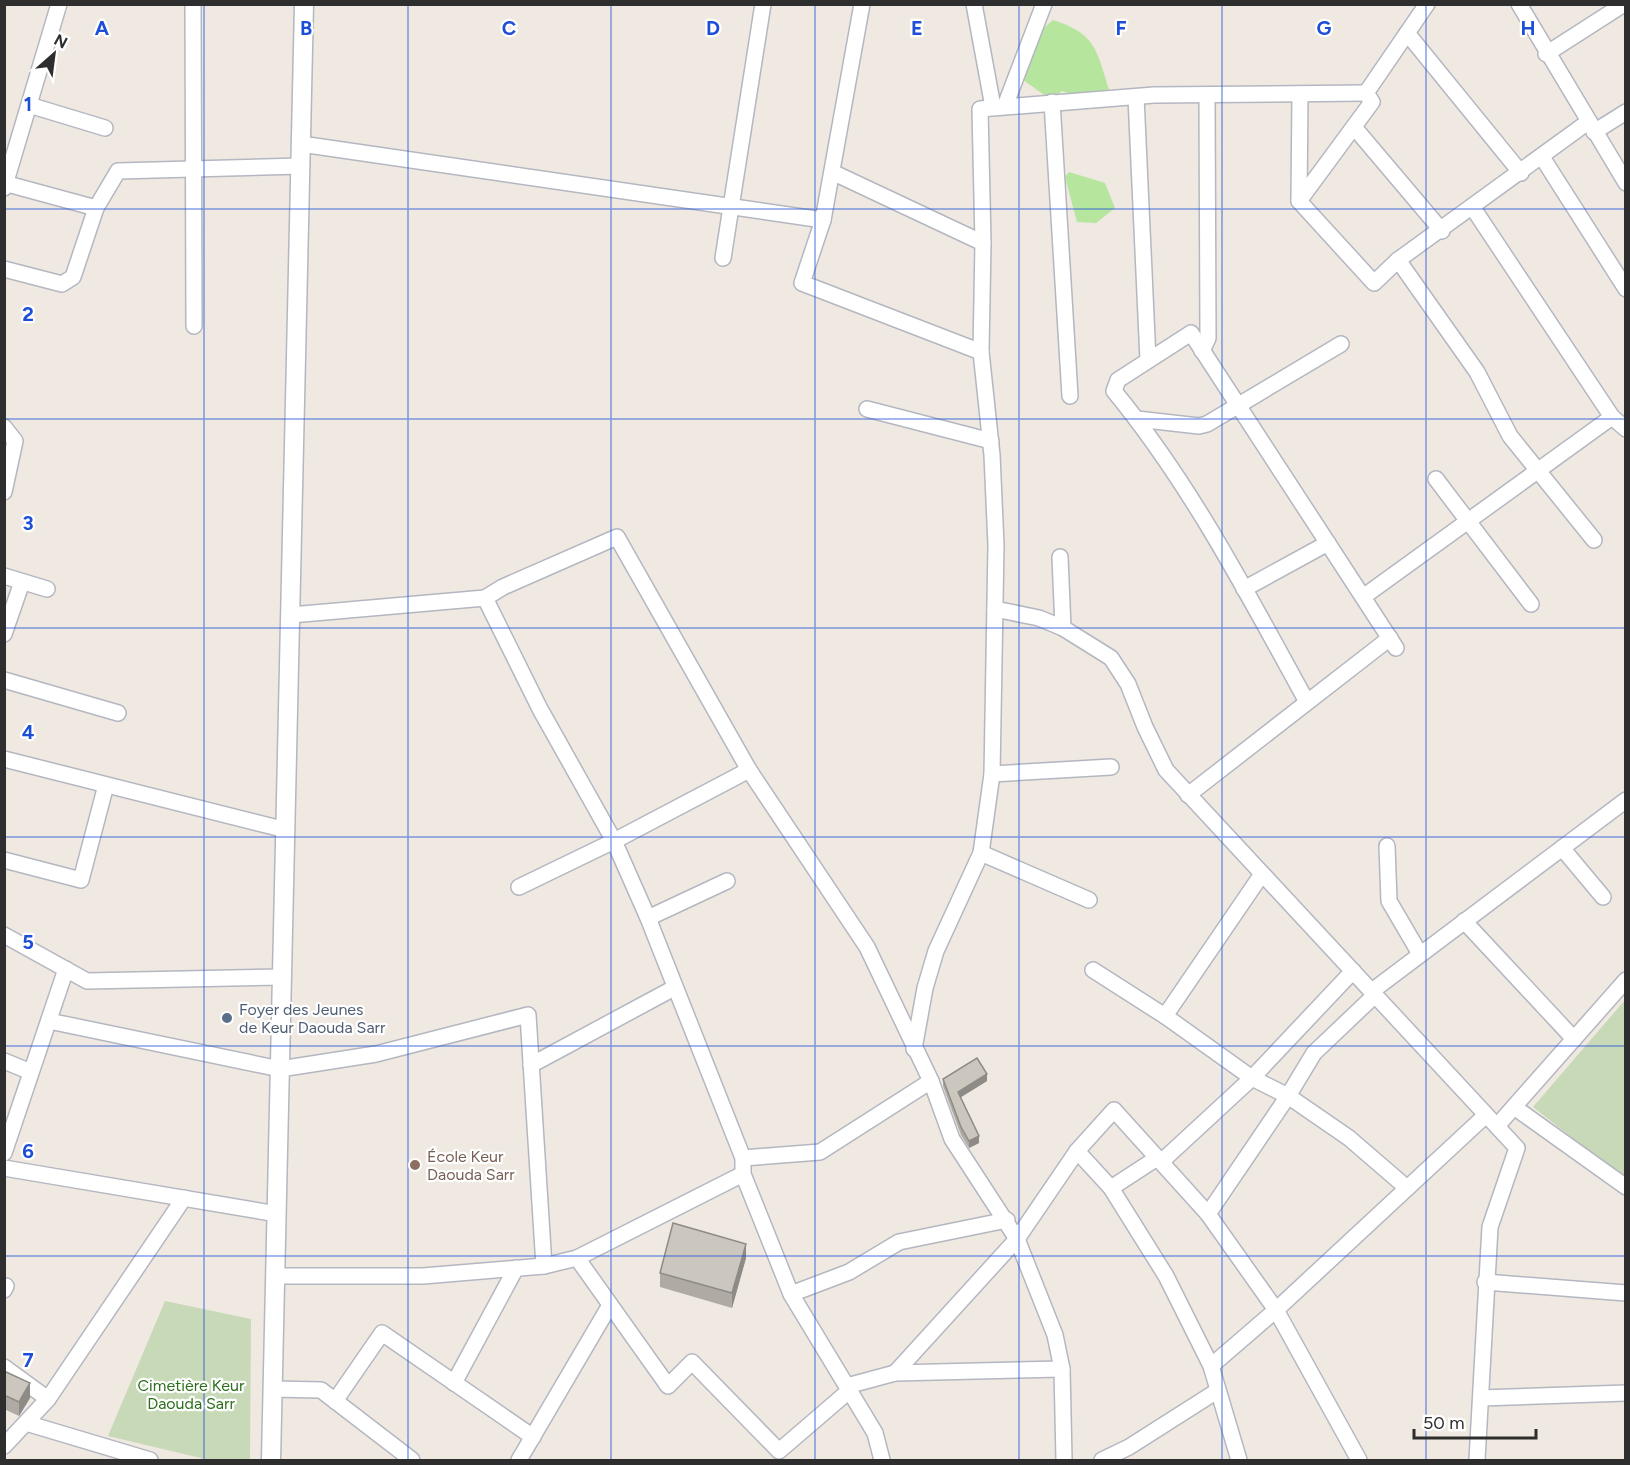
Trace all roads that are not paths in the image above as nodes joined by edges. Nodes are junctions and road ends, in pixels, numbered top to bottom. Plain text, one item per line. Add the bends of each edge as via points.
1 (59, 4) edge
2 (193, 4) edge
3 (304, 4) edge
4 (763, 4) edge
5 (862, 4) edge
6 (974, 4) edge
7 (1044, 4) edge
8 (1426, 4) edge
9 (1519, 4) edge
10 (1624, 4) edge
11 (1407, 33) junction
12 (1546, 54) junction
13 (1366, 93) junction
14 (1300, 94) junction
15 (1207, 95) junction
16 (1136, 97) junction
17 (1052, 102) junction
18 (29, 105) junction
19 (999, 107) junction
20 (1626, 112) edge
21 (1354, 127) junction
22 (1591, 127) junction
23 (105, 128) dead end
24 (301, 144) junction
25 (1542, 157) junction
26 (301, 165) junction
27 (193, 167) junction
28 (832, 172) junction
29 (1521, 173) junction
30 (1626, 183) edge
31 (5, 185) edge
32 (1299, 201) junction
33 (731, 206) junction
34 (96, 208) junction
35 (1473, 208) junction
36 (824, 220) junction
37 (1442, 231) junction
38 (983, 243) junction
39 (723, 258) dead end
40 (1398, 260) junction
41 (4, 269) edge
42 (1626, 290) edge
43 (194, 326) dead end
44 (1341, 344) dead end
45 (1202, 351) junction
46 (981, 352) junction
47 (1148, 360) junction
48 (1070, 396) dead end
49 (1238, 405) junction
50 (867, 409) dead end
51 (1612, 417) junction
52 (1137, 419) junction
53 (4, 427) edge
54 (1626, 429) edge
55 (991, 441) junction
56 (1538, 471) junction
57 (1436, 479) dead end
58 (4, 492) edge
59 (1468, 521) junction
60 (1594, 540) dead end
61 (1328, 543) junction
62 (1060, 557) dead end
63 (4, 576) edge
64 (22, 582) junction
65 (47, 589) dead end
66 (1244, 589) junction
67 (1363, 597) junction
68 (485, 598) junction
69 (1531, 604) dead end
70 (995, 609) junction
71 (291, 615) junction
72 (1063, 628) junction
73 (4, 634) edge
74 (4, 680) edge
75 (1307, 702) junction
76 (118, 713) dead end
77 (4, 759) edge
78 (1111, 767) dead end
79 (749, 770) junction
80 (992, 774) junction
81 (106, 784) junction
82 (1188, 795) junction
83 (1626, 800) edge
84 (286, 830) junction
85 (614, 841) junction
86 (1387, 846) dead end
87 (1562, 848) junction
88 (981, 853) junction
89 (4, 860) edge
90 (1262, 874) junction
91 (727, 881) dead end
92 (519, 887) dead end
93 (1604, 897) dead end
94 (1089, 900) dead end
95 (648, 918) junction
96 (1464, 921) junction
97 (4, 935) edge
98 (1420, 954) junction
99 (66, 969) junction
100 (1093, 970) dead end
101 (1353, 971) junction
102 (282, 977) junction
103 (1626, 980) edge
104 (674, 988) junction
105 (1373, 993) junction
106 (1165, 1016) junction
107 (49, 1020) junction
108 (1574, 1039) junction
109 (914, 1049) junction
110 (4, 1061) edge
111 (531, 1065) junction
112 (280, 1069) junction
113 (31, 1072) junction
114 (1252, 1078) junction
115 (931, 1081) junction
116 (1288, 1096) junction
117 (1514, 1107) junction
118 (1492, 1120) junction
119 (1077, 1151) junction
120 (4, 1153) edge
121 (1159, 1160) junction
122 (743, 1166) junction
123 (4, 1168) edge
124 (1626, 1187) edge
125 (1111, 1188) junction
126 (1407, 1188) junction
127 (184, 1198) junction
128 (277, 1214) junction
129 (1208, 1214) junction
130 (1007, 1220) junction
131 (1017, 1239) junction
132 (577, 1258) junction
133 (544, 1266) junction
134 (516, 1268) junction
135 (276, 1276) junction
136 (1485, 1282) junction
137 (1626, 1293) edge
138 (791, 1294) junction
139 (610, 1305) junction
140 (1276, 1310) junction
141 (1211, 1366) junction
142 (4, 1367) edge
143 (1062, 1369) junction
144 (895, 1373) junction
145 (454, 1383) junction
146 (849, 1388) junction
147 (273, 1389) junction
148 (1217, 1391) junction
149 (1626, 1394) edge
150 (1481, 1398) junction
151 (48, 1399) junction
152 (335, 1401) junction
153 (26, 1423) junction
154 (533, 1437) junction
155 (4, 1446) edge
156 (405, 1459) edge
157 (150, 1461) edge
158 (271, 1461) edge
159 (519, 1461) edge
160 (882, 1461) edge
161 (1064, 1461) edge
162 (1102, 1461) edge
163 (1239, 1461) edge
164 (1359, 1461) edge
165 (1477, 1461) edge

1 - 18 street
2 - 27 street
3 - 24 street
4 - 33 street
5 - 28 street
6 - 19 street
7 - 19 street
8 - 11 street
9 - 12 street
10 - 12 street
11 - 13 street
11 - 29 street
12 - 22 street
13 - 14 street
13 - 21 street via 1372,102
14 - 15 street
14 - 32 street
15 - 16 street
15 - 45 street via 1208,338
16 - 17 street
16 - 47 street
17 - 19 street
17 - 48 street
18 - 23 street
18 - 31 street
19 - 38 street via 980,109
20 - 22 street
21 - 32 street
21 - 37 street
22 - 25 street
22 - 30 street
24 - 26 street
24 - 33 street
25 - 29 street
25 - 42 street
26 - 27 street
26 - 71 street
27 - 34 street via 118,171
27 - 43 street
28 - 36 street
28 - 38 street
29 - 35 street
31 - 34 street
32 - 40 street via 1374,283
33 - 36 street
33 - 39 street
34 - 41 street via 73,277 62,284
35 - 37 street
35 - 51 street
36 - 46 street via 802,283
37 - 40 street
38 - 46 street
40 - 56 street via 1477,372 1510,436
44 - 49 street
45 - 47 street via 1191,333
45 - 49 street
46 - 55 street
47 - 52 street via 1114,384 1114,391
49 - 52 street via 1202,426
49 - 61 street
50 - 55 street
51 - 54 street
51 - 56 street
52 - 66 street via 1210,528
53 - 58 street via 15,441
55 - 70 street
56 - 59 street
56 - 60 street
57 - 59 street
59 - 67 street
59 - 69 street
61 - 66 street
61 - 67 street
62 - 72 street
63 - 64 street
64 - 65 street
64 - 73 street
66 - 75 street
67 - 75 street via 1393,643
68 - 71 street
68 - 79 street via 617,537
68 - 85 street via 540,709
70 - 72 street via 1039,618
70 - 80 street
71 - 84 street
72 - 82 street via 1111,658 1128,684 1166,770
74 - 76 street
75 - 82 street
77 - 81 street
78 - 80 street
79 - 85 street
79 - 109 street via 867,947
80 - 88 street
81 - 84 street
81 - 89 street via 81,880
82 - 90 street
83 - 87 street
84 - 102 street
85 - 92 street
85 - 95 street
86 - 98 street via 1389,901
87 - 93 street
87 - 96 street
88 - 94 street
88 - 109 street via 936,951
90 - 101 street
90 - 106 street
91 - 95 street
95 - 104 street
96 - 98 street
96 - 108 street
97 - 99 street
98 - 105 street
99 - 102 street via 87,981
99 - 107 street
100 - 106 street
101 - 105 street
101 - 114 street
102 - 112 street
103 - 108 street
104 - 111 street
104 - 122 street
105 - 116 street via 1314,1053
105 - 118 street
106 - 114 street
107 - 112 street
107 - 113 street
108 - 117 street
109 - 115 street
110 - 113 street
111 - 112 street via 528,1015 376,1054
111 - 133 street
112 - 128 street
113 - 120 street
114 - 116 street
114 - 121 street
115 - 122 street via 820,1152
115 - 130 street via 952,1139
116 - 126 street via 1349,1138
116 - 129 street
117 - 118 street
117 - 124 street
118 - 126 street
118 - 136 street via 1518,1148 1490,1227
119 - 121 street via 1114,1110
119 - 125 street
119 - 131 street
121 - 125 street
121 - 129 street
122 - 132 street
122 - 138 street
123 - 127 street
125 - 141 street via 1166,1276
126 - 140 street
127 - 128 street
127 - 151 street
128 - 135 street
129 - 140 street
130 - 131 street
130 - 138 street via 899,1242 849,1272
131 - 143 street via 1055,1335
131 - 144 street
132 - 133 street
132 - 139 street
133 - 134 street
134 - 135 street via 423,1276
134 - 145 street
135 - 147 street
136 - 137 street
136 - 150 street
138 - 146 street
139 - 146 street via 668,1386 692,1362 779,1451
139 - 154 street
140 - 141 street
140 - 164 street
141 - 148 street
142 - 151 street
143 - 144 street
143 - 161 street
144 - 146 street
145 - 152 street via 382,1333
145 - 154 street
146 - 160 street via 875,1433
147 - 152 street via 321,1390
147 - 158 street
148 - 162 street
148 - 163 street
149 - 150 street
150 - 165 street
151 - 153 street
152 - 156 street
153 - 155 street
153 - 157 street
154 - 159 street

